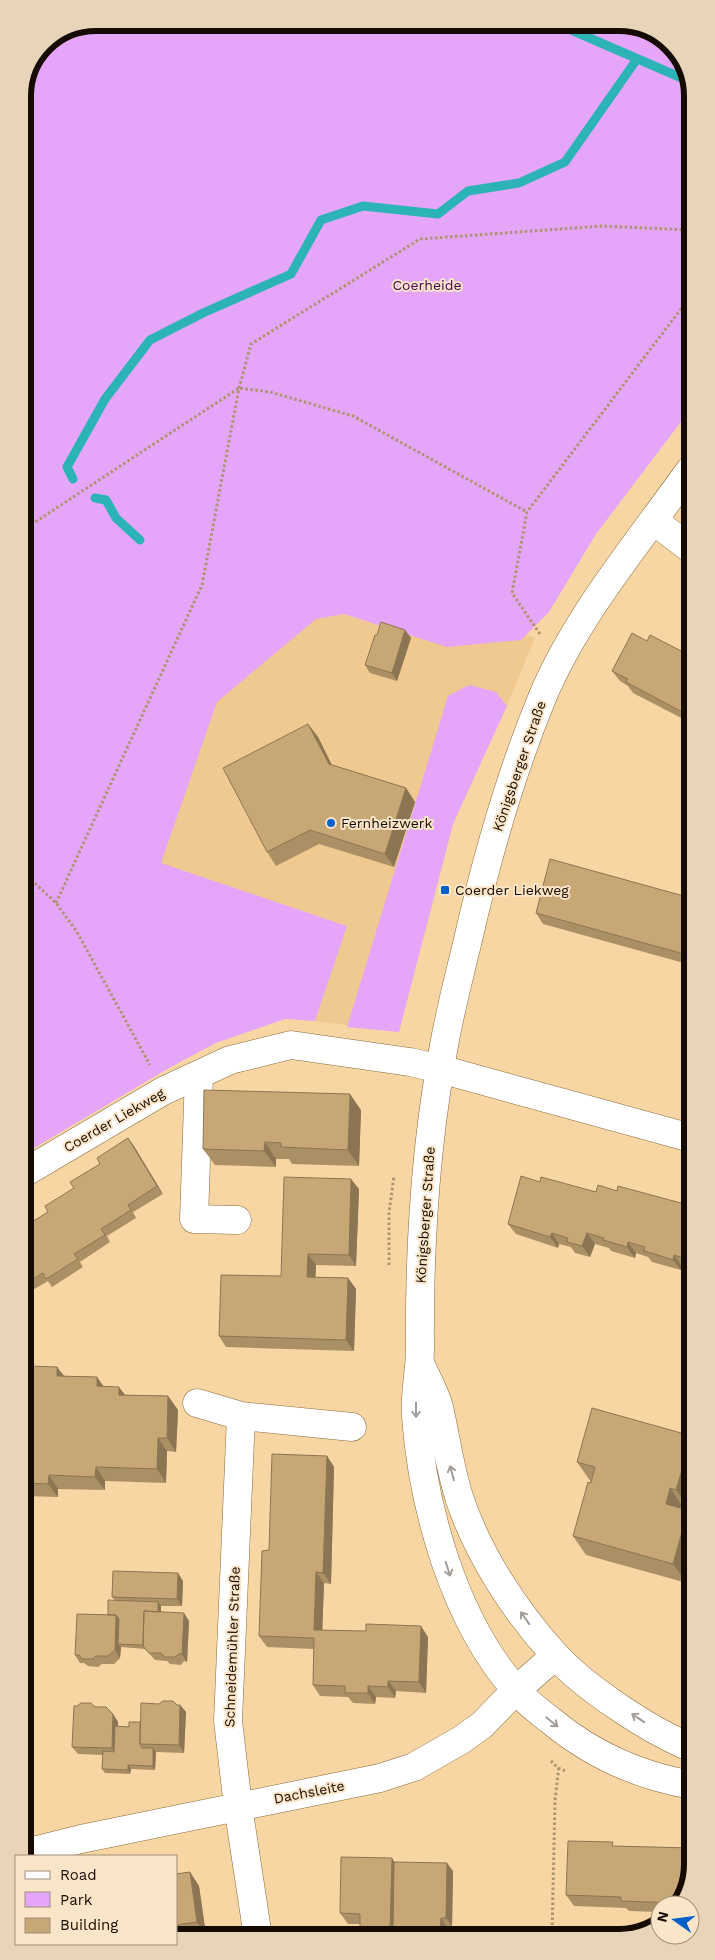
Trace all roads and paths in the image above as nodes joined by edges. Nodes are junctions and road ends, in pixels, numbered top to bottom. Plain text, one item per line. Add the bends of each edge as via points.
1 (684, 230) edge
2 (684, 305) edge
3 (239, 388) junction
4 (684, 478) edge
5 (527, 512) junction
6 (654, 521) junction
7 (31, 525) edge
8 (684, 545) edge
9 (542, 638) dead end
10 (31, 880) edge
11 (56, 903) junction
12 (440, 1069) junction
13 (199, 1075) junction
14 (163, 1091) junction
15 (684, 1136) edge
16 (31, 1169) edge
17 (237, 1220) dead end
18 (420, 1362) junction
19 (198, 1403) dead end
20 (241, 1416) junction
21 (352, 1427) dead end
22 (556, 1656) junction
23 (516, 1690) junction
24 (684, 1744) edge
25 (558, 1768) dead end
26 (684, 1784) edge
27 (238, 1806) junction
28 (31, 1852) edge
29 (257, 1929) edge
30 (552, 1929) edge

1 - 3 path via 603,226 420,240 251,344
2 - 5 path
3 - 5 path via 270,392 353,416
3 - 7 path
3 - 11 path via 202,585
4 - 6 street, Königsberger Straße
5 - 9 path via 512,593
6 - 8 street
6 - 12 street, Königsberger Straße via 611,579 571,642 544,693 507,793 481,882
10 - 11 path
11 - 14 path via 77,932
12 - 13 street, Coerder Liekweg via 291,1045 230,1060
12 - 15 street
12 - 18 street, Königsberger Straße via 424,1205
13 - 14 street, Coerder Liekweg
13 - 17 street via 194,1219
14 - 16 street, Coerder Liekweg
22 -> 18 street, Königsberger Straße via 506,1590 472,1529 452,1473 438,1406
18 -> 23 street, Königsberger Straße via 416,1418 439,1540 465,1612
19 - 20 street
20 - 21 street
20 - 27 street, Schneidemühler Straße via 228,1721
22 - 23 street, Dachsleite
24 -> 22 street, Königsberger Straße via 624,1710
23 -> 26 street, Königsberger Straße via 588,1748 635,1770
23 - 27 street, Dachsleite via 482,1725 414,1767 380,1778
25 - 30 path
27 - 28 street, Dachsleite
27 - 29 street, Schneidemühler Straße

